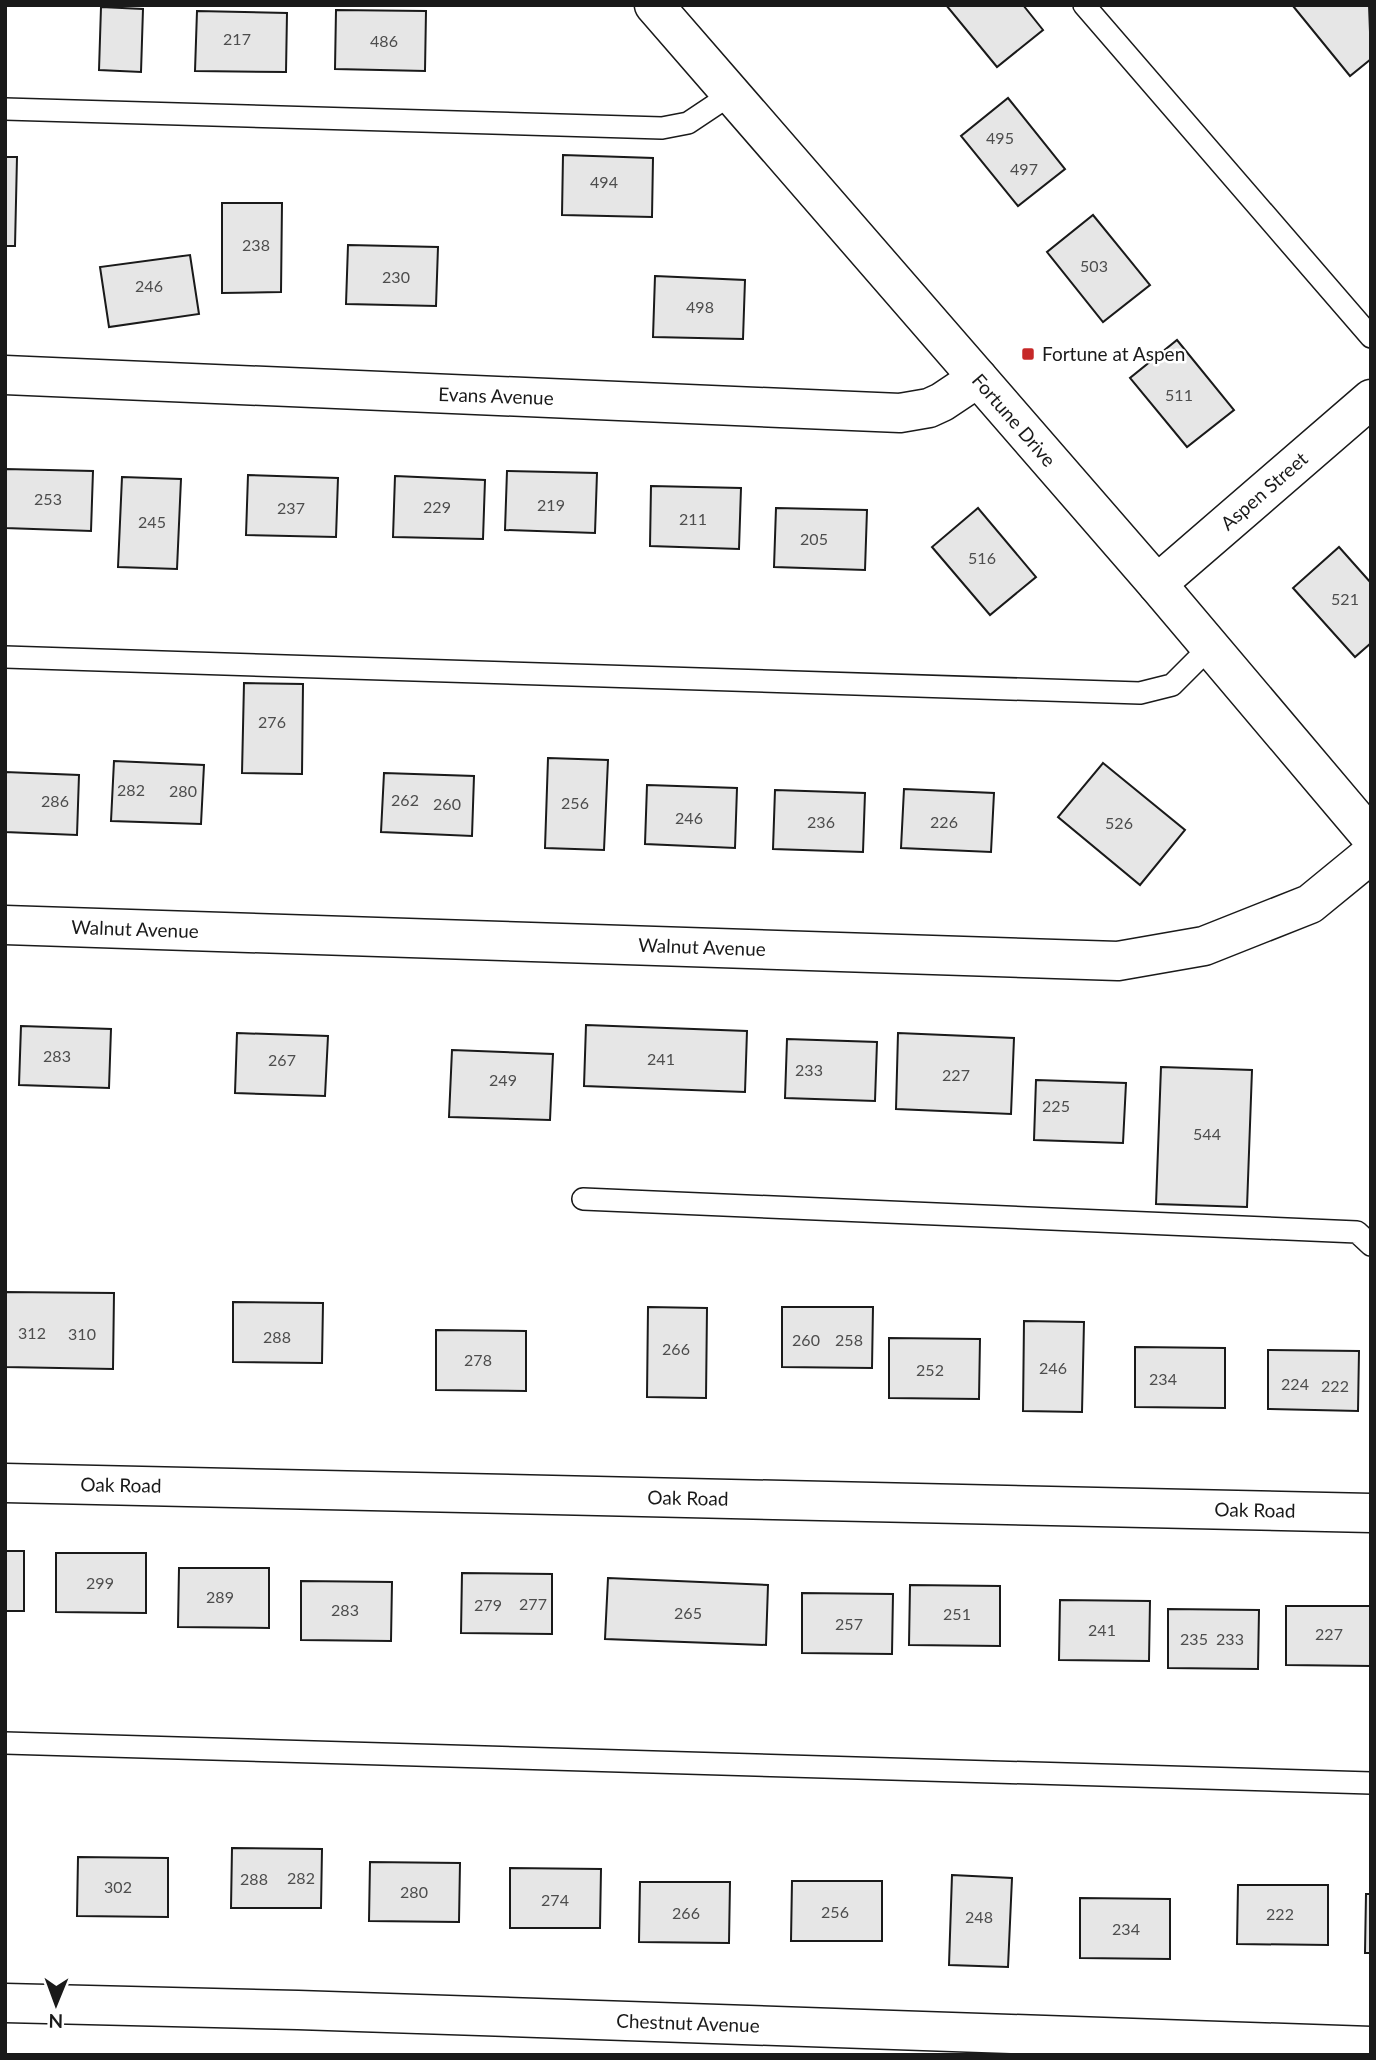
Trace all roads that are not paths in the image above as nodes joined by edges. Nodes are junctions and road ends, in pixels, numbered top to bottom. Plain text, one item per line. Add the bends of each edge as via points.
1 (654, 5) edge
2 (1084, 5) edge
3 (730, 95) junction
4 (5, 109) edge
5 (1371, 337) edge
6 (5, 375) edge
7 (978, 378) junction
8 (1371, 398) edge
9 (1157, 584) junction
10 (1210, 647) junction
11 (5, 657) edge
12 (1371, 837) edge
13 (1371, 854) edge
14 (5, 925) edge
15 (583, 1199) dead end
16 (1371, 1245) edge
17 (5, 1483) edge
18 (1371, 1513) edge
19 (5, 1743) edge
20 (1371, 1783) edge
21 (5, 2003) edge
22 (1371, 2046) edge

1 - 3 street, Fortune Drive
2 - 5 lane
3 - 4 lane via 688,123 662,128
3 - 7 street, Fortune Drive
6 - 7 street, Evans Avenue via 900,413 929,408
7 - 9 street, Fortune Drive
8 - 9 street, Aspen Street
9 - 10 street, Fortune Drive
10 - 11 lane via 1172,685 1140,693
10 - 12 street, Fortune Drive
13 - 14 street, Walnut Avenue via 1310,904 1204,946 1118,961
15 - 16 lane via 1357,1232
17 - 18 street, Oak Road
19 - 20 lane
21 - 22 street, Chestnut Avenue

